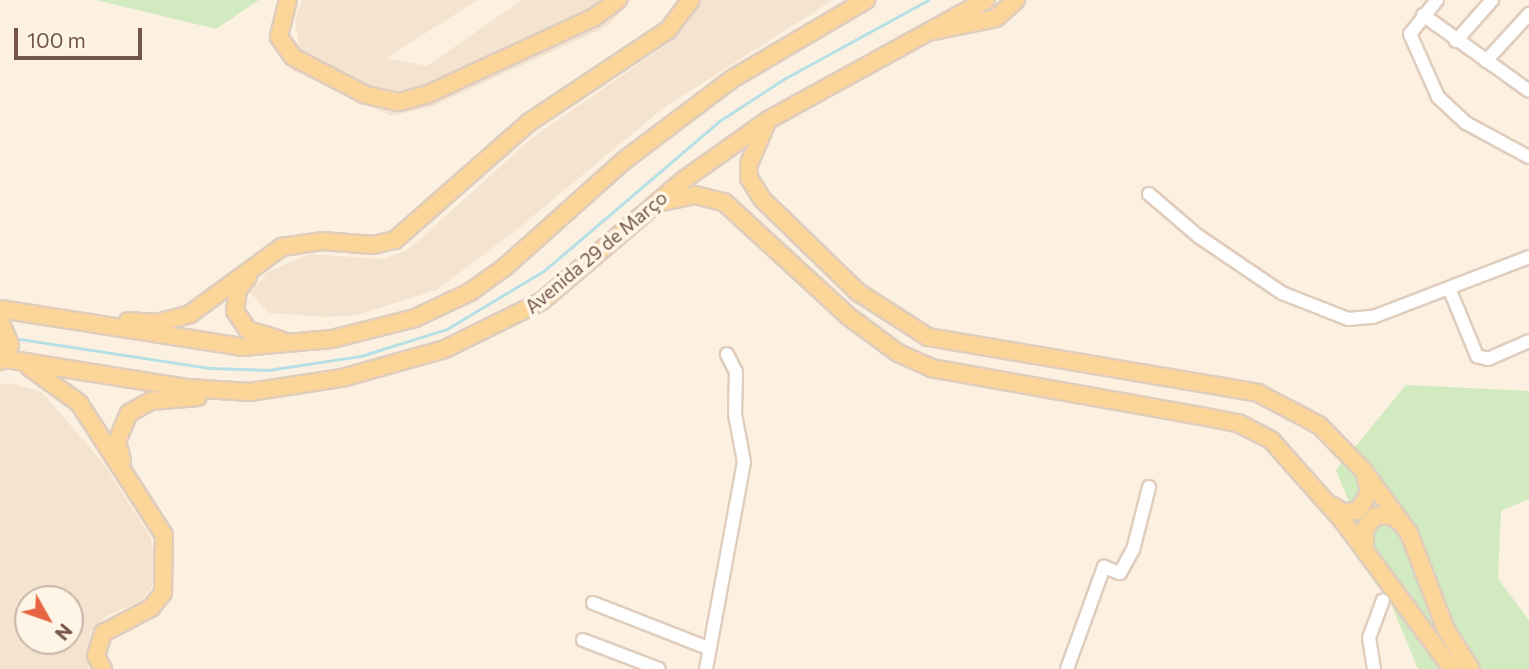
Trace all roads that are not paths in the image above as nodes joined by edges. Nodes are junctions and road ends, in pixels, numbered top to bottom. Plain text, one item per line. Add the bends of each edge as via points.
1 (288, 0) edge
2 (618, 0) edge
3 (691, 0) edge
4 (866, 0) edge
5 (986, 0) edge
6 (1016, 0) edge
7 (1437, 0) edge
8 (1492, 0) edge
9 (1529, 14) edge
10 (1423, 15) junction
11 (915, 35) junction
12 (1456, 41) junction
13 (1486, 61) junction
14 (1529, 90) edge
15 (768, 120) junction
16 (1529, 157) edge
17 (1149, 194) dead end
18 (653, 205) junction
19 (300, 243) junction
20 (1529, 257) edge
21 (1449, 288) junction
22 (0, 309) edge
23 (0, 321) edge
24 (78, 322) junction
25 (1529, 341) edge
26 (302, 344) junction
27 (727, 354) dead end
28 (5, 360) edge
29 (250, 392) junction
30 (1363, 470) junction
31 (1149, 487) dead end
32 (1326, 500) junction
33 (150, 509) junction
34 (1409, 533) junction
35 (1366, 555) junction
36 (1383, 600) dead end
37 (593, 603) dead end
38 (583, 640) dead end
39 (708, 648) junction
40 (103, 669) edge
41 (660, 669) edge
42 (706, 669) edge
43 (1067, 669) edge
44 (1374, 669) edge
45 (1452, 669) edge
46 (1471, 669) edge

1 - 2 main road via 279,37 293,57 366,95 399,102 426,95 593,18
3 - 19 main road via 668,30 528,123 405,234 373,245
4 - 26 main road via 763,58 679,117 470,292 393,325
5 - 11 main road, Avenida 29 de Março
6 - 11 main road via 996,18
7 - 10 street
8 - 12 street
9 - 13 street
10 - 12 street
10 - 16 street via 1410,40 1444,105
11 - 15 main road, Avenida 29 de Março
12 - 13 street
13 - 14 street
15 - 18 main road, Avenida 29 de Março
15 - 30 main road via 752,153 749,178 762,199 886,313 929,337 1258,393 1319,425
17 - 21 street via 1221,254 1282,293 1334,315 1373,317
18 - 29 main road, Avenida 29 de Março via 562,286 487,333 381,369
18 - 32 main road via 690,195 723,202 848,316 898,353 931,368 1238,424 1295,461
19 - 24 main road via 267,254 200,308 180,317 157,323
19 - 26 main road via 254,271 234,300 248,330
20 - 21 street
21 - 25 street via 1482,359
22 - 24 main road
23 - 28 main road via 10,338
24 - 26 main road via 242,347
27 - 39 street via 736,372 735,414 744,462 727,576
28 - 29 main road, Avenida 29 de Março via 188,388
28 - 33 main road via 58,384 79,403
29 - 33 main road via 160,400 129,413 118,448
30 - 32 main road via 1369,493 1358,510 1342,512
30 - 34 main road
31 - 43 street via 1127,562 1120,573 1104,567
32 - 35 main road
33 - 40 main road via 164,535 163,593 151,608 103,634 96,656
34 - 35 main road via 1392,516 1376,516 1362,540
34 - 46 main road via 1446,630
35 - 45 main road
36 - 44 street via 1369,638
37 - 39 street
38 - 41 street
39 - 42 street

